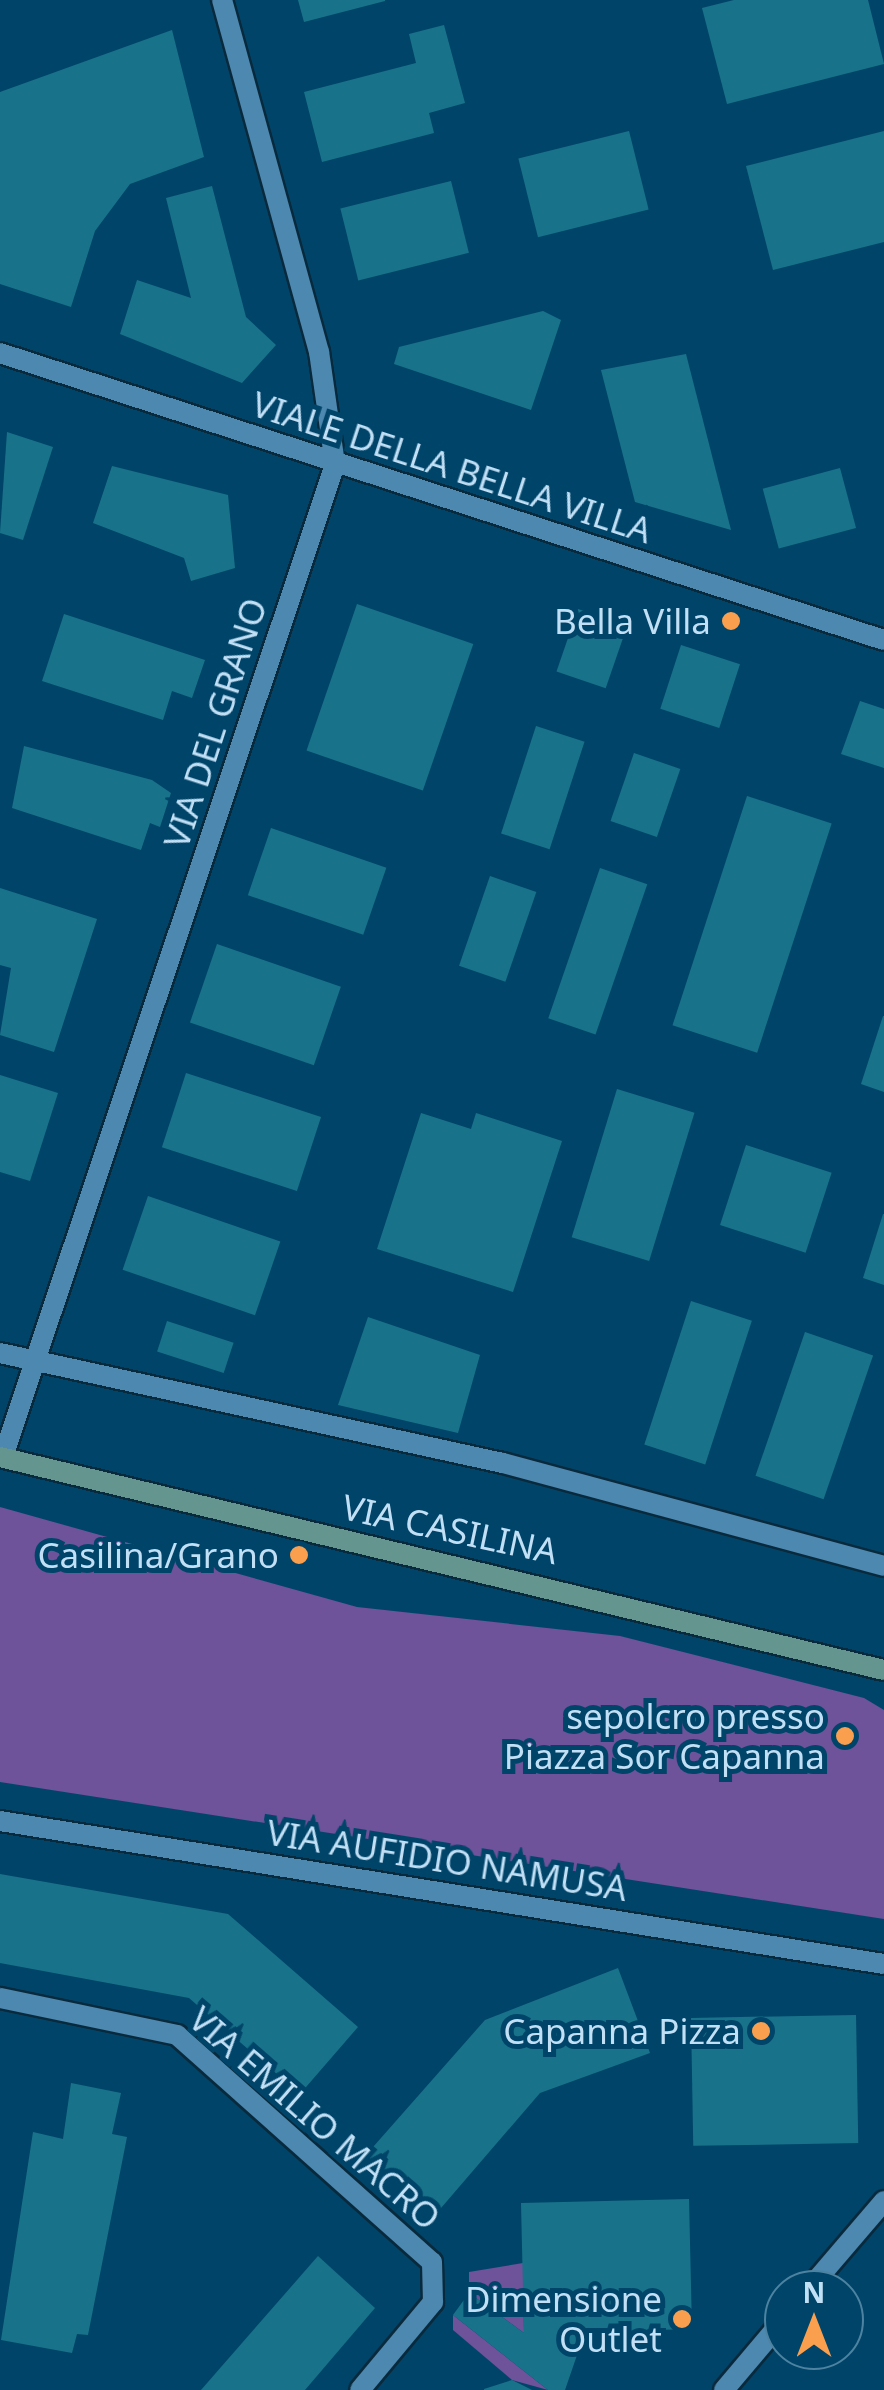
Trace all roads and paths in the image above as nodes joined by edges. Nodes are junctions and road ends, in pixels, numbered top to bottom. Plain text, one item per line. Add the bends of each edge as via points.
1 (222, 0) edge
2 (0, 353) edge
3 (335, 464) junction
4 (884, 640) edge
5 (0, 1353) edge
6 (38, 1360) junction
7 (2, 1457) edge
8 (884, 1566) edge
9 (884, 1670) edge
10 (0, 1820) edge
11 (884, 1964) edge
12 (0, 1998) edge
13 (884, 2201) edge
14 (825, 2270) edge
15 (764, 2345) edge
16 (731, 2388) edge
17 (360, 2390) edge

1 - 3 street, VIA DEL GRANO via 320,352
2 - 3 street, VIALE DELLA BELLA VILLA
3 - 4 street, VIALE DELLA BELLA VILLA
3 - 6 street, VIA DEL GRANO
5 - 6 street, VIA CASILINA
6 - 7 street, VIA DEL GRANO
6 - 8 street, VIA CASILINA via 503,1463
7 - 9 main road, VIA CASILINA
10 - 11 street, VIA AUFIDIO NAMUSA
12 - 17 street, VIA EMILIO MACRO via 177,2035 432,2262 433,2302
13 - 14 street
15 - 16 street

